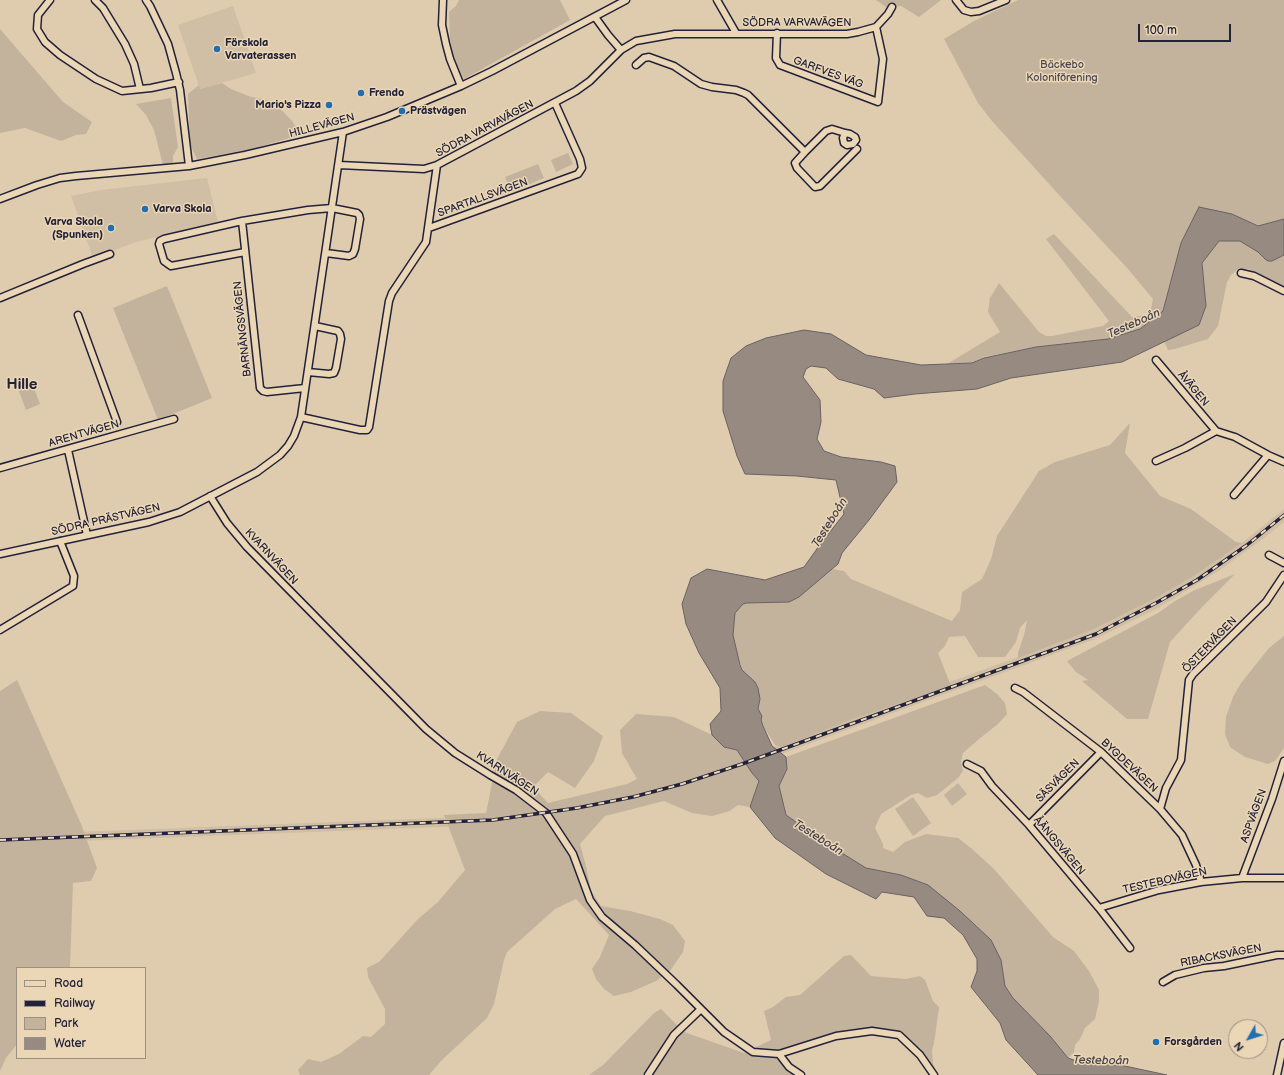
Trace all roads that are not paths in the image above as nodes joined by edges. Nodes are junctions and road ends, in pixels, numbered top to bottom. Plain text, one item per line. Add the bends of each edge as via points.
1 (50, 0) edge
2 (95, 0) edge
3 (146, 0) edge
4 (438, 0) edge
5 (443, 0) edge
6 (626, 0) edge
7 (717, 0) edge
8 (956, 0) edge
9 (1006, 0) edge
10 (892, 7) dead end
11 (595, 16) junction
12 (876, 27) junction
13 (736, 33) junction
14 (777, 33) junction
15 (622, 50) junction
16 (636, 65) dead end
17 (179, 82) junction
18 (461, 86) junction
19 (140, 89) junction
20 (555, 103) junction
21 (343, 132) junction
22 (845, 133) dead end
23 (857, 149) dead end
24 (805, 152) junction
25 (338, 165) junction
26 (189, 166) junction
27 (437, 166) junction
28 (0, 199) edge
29 (332, 208) junction
30 (242, 221) junction
31 (429, 228) junction
32 (244, 252) junction
33 (326, 253) junction
34 (110, 254) dead end
35 (1241, 273) dead end
36 (1284, 291) edge
37 (0, 298) edge
38 (78, 315) dead end
39 (315, 326) junction
40 (1156, 360) dead end
41 (308, 372) junction
42 (305, 388) junction
43 (301, 416) junction
44 (174, 419) dead end
45 (117, 422) dead end
46 (1216, 431) junction
47 (68, 450) junction
48 (1268, 455) junction
49 (1156, 461) dead end
50 (1284, 462) edge
51 (0, 468) edge
52 (1234, 495) dead end
53 (210, 496) junction
54 (87, 535) junction
55 (60, 541) junction
56 (0, 554) edge
57 (1269, 555) dead end
58 (1284, 563) edge
59 (1284, 575) edge
60 (0, 630) edge
61 (1015, 688) dead end
62 (1102, 752) junction
63 (1284, 761) edge
64 (966, 764) dead end
65 (1160, 809) junction
66 (1029, 825) junction
67 (1242, 878) junction
68 (1284, 878) edge
69 (1201, 882) junction
70 (1099, 908) junction
71 (1130, 948) dead end
72 (1284, 955) edge
73 (1163, 982) dead end
74 (701, 1009) junction
75 (1284, 1043) edge
76 (779, 1054) junction
77 (648, 1075) edge
78 (801, 1075) edge
79 (934, 1075) edge
80 (1277, 1075) edge

1 - 19 street via 38,15 37,29 45,42 60,55 109,85 122,91
2 - 19 street via 103,8 125,44 134,64
3 - 17 street via 168,44
4 - 5 street
5 - 18 street via 442,25 452,65
6 - 11 street, HILLEVÄGEN
7 - 13 street
8 - 9 street via 969,12 979,11
10 - 12 street
11 - 15 street via 608,36
11 - 18 street, HILLEVÄGEN
12 - 14 street, SÖDRA VARVAVÄGEN via 847,34
12 - 14 street, GARFVES VÄG via 883,58 878,105 780,65 776,58
13 - 14 street, SÖDRA VARVAVÄGEN
13 - 15 street, SÖDRA VARVAVÄGEN via 675,34 636,41
15 - 20 street, SÖDRA VARVAVÄGEN via 584,86
16 - 24 street via 649,57 674,66 701,84 744,93
17 - 19 street
17 - 26 street
18 - 21 street, HILLEVÄGEN via 387,117
20 - 27 street, SÖDRA VARVAVÄGEN
20 - 31 street, SPARTALLSVÄGEN via 580,159 582,168 578,174
21 - 25 street, SÖDRA PRÄSTVÄGEN
21 - 26 street, HILLEVÄGEN
22 - 24 street via 832,129 826,131
23 - 24 street via 820,186 815,187 795,163
25 - 27 street, SÖDRA VARVAVÄGEN via 424,170
25 - 29 street, SÖDRA PRÄSTVÄGEN
26 - 28 street, HILLEVÄGEN via 67,177
27 - 31 street
29 - 30 street
29 - 33 street, SÖDRA PRÄSTVÄGEN
29 - 33 street via 355,212 359,215 360,221 353,254 349,256
30 - 32 street, BARNÄNGSVÄGEN
30 - 32 street via 164,239 159,243 159,248 164,260 171,266
31 - 43 street, SPARTALLSVÄGEN via 426,242 389,301 367,430
32 - 42 street, BARNÄNGSVÄGEN via 260,388 267,392
33 - 39 street, SÖDRA PRÄSTVÄGEN
34 - 37 street
35 - 36 street via 1254,276
38 - 45 street
39 - 41 street, SÖDRA PRÄSTVÄGEN
39 - 41 street via 337,330 341,339 334,373
40 - 46 street, ÅVÄGEN
41 - 42 street, SÖDRA PRÄSTVÄGEN
42 - 43 street, SÖDRA PRÄSTVÄGEN
43 - 53 street, SÖDRA PRÄSTVÄGEN via 294,436 280,455 257,472
44 - 47 street, ARENTVÄGEN
46 - 48 street via 1235,437
46 - 49 street
47 - 51 street, ARENTVÄGEN
47 - 54 street
48 - 50 street
48 - 52 street
53 - 54 street, SÖDRA PRÄSTVÄGEN via 180,512 149,522
53 - 74 street, KVARNVÄGEN via 227,523 256,557 426,730 455,753 516,790 546,813 573,854 590,900 602,917
54 - 55 street, SÖDRA PRÄSTVÄGEN
55 - 56 street, SÖDRA PRÄSTVÄGEN
55 - 60 street via 74,576 73,586
57 - 58 street
59 - 65 street, ÖSTERVÄGEN via 1266,602 1189,680 1181,760 1166,788
61 - 62 street, BYGDEVÄGEN
62 - 65 street, BYGDEVÄGEN
62 - 66 street, SÄSVÄGEN
63 - 67 street, ASPVÄGEN
64 - 66 street, ÅÄNGSVÄGEN via 980,771
65 - 69 street, BYGDEVÄGEN via 1182,835
66 - 70 street, ÅÄNGSVÄGEN
67 - 68 street, TESTEBOVÄGEN
67 - 69 street, TESTEBOVÄGEN
69 - 70 street, TESTEBOVÄGEN via 1159,890
70 - 71 street, ÅÄNGSVÄGEN
72 - 73 street, RIBACKSVÄGEN via 1204,968 1175,975
74 - 76 street, KVARNVÄGEN via 724,1032 753,1052
74 - 77 street via 674,1035
75 - 80 street
76 - 78 street
76 - 79 street, KVARNVÄGEN via 836,1036 872,1031 899,1035 920,1055

